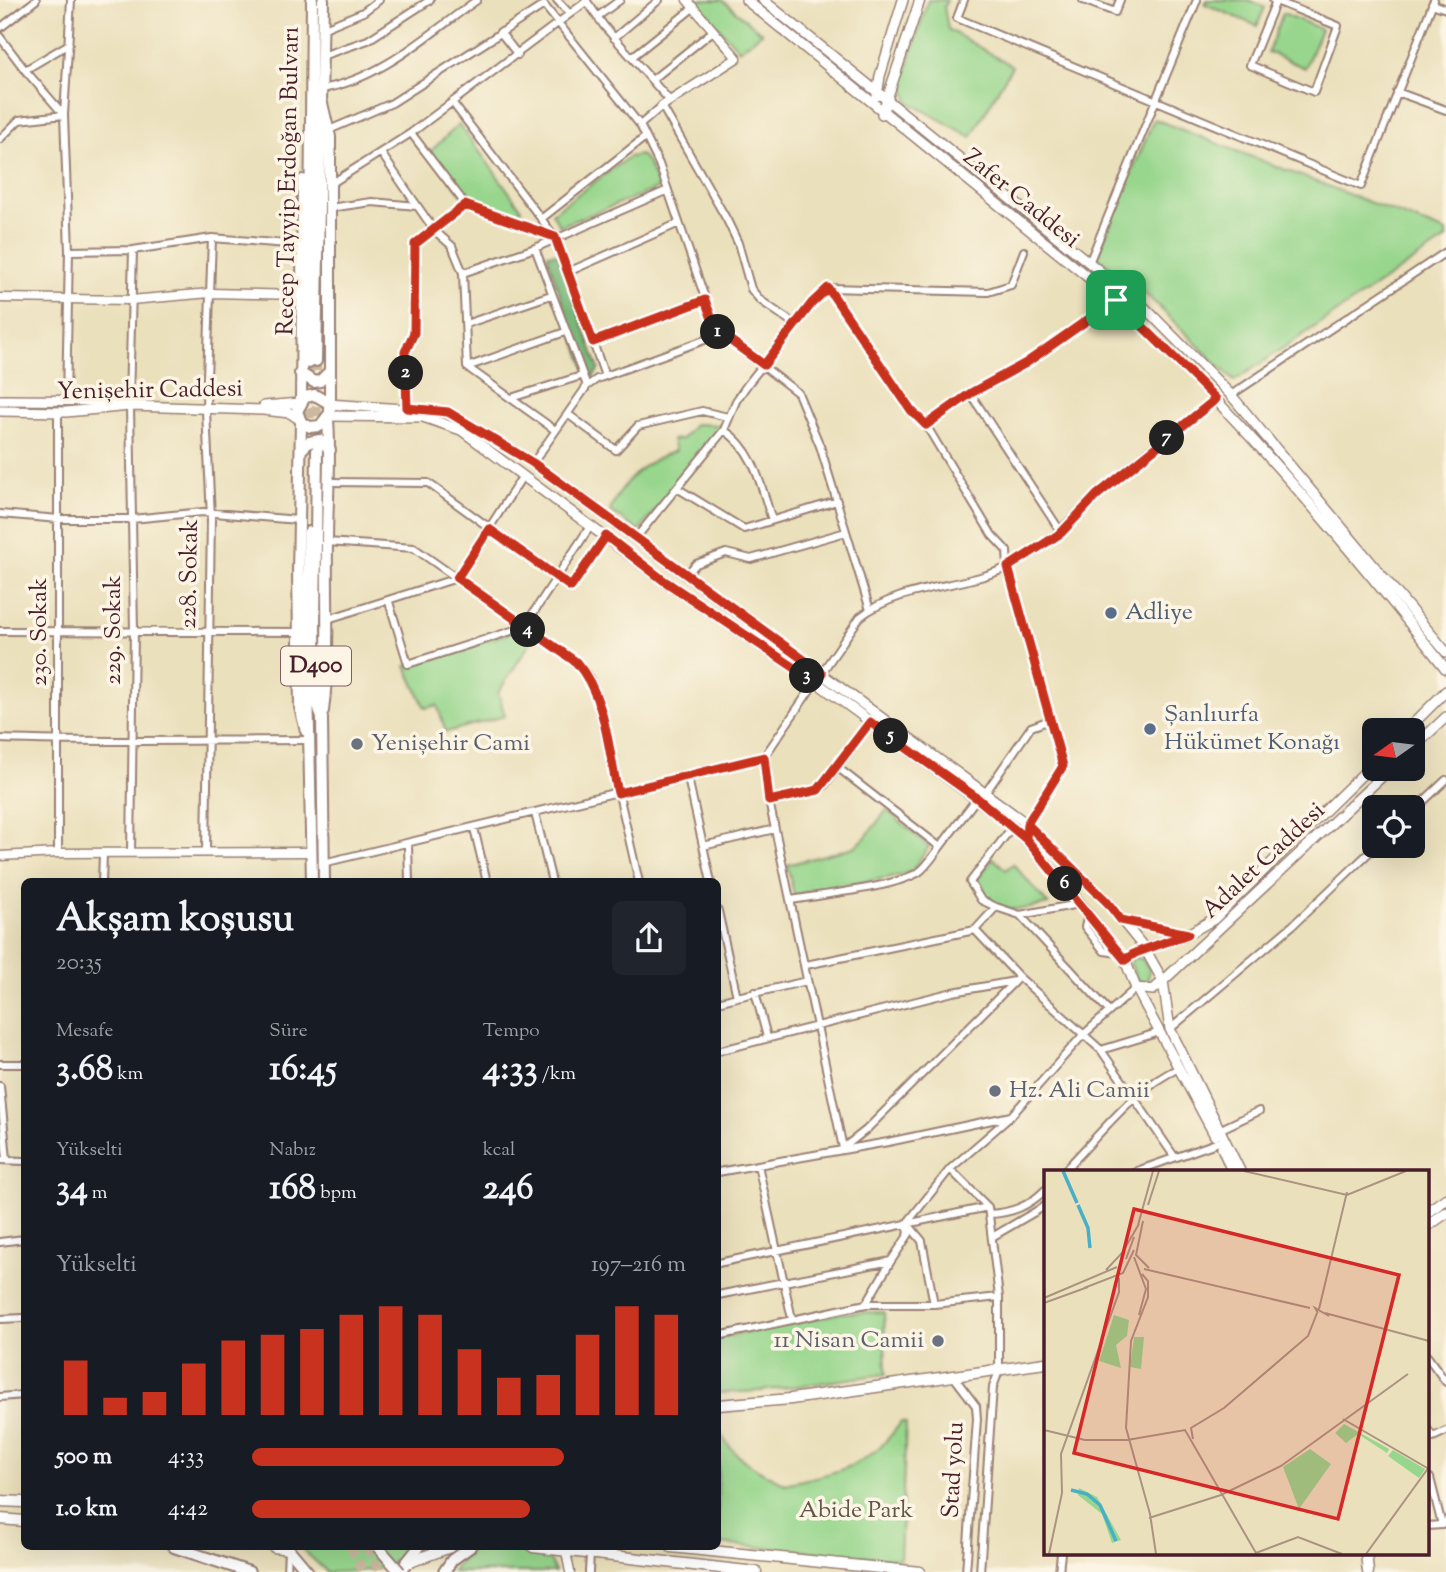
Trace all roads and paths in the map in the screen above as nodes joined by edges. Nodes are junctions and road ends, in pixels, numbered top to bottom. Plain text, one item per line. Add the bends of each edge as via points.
1 (36, 0) edge
2 (71, 0) edge
3 (312, 0) edge
4 (323, 0) edge
5 (379, 0) edge
6 (430, 0) edge
7 (477, 0) edge
8 (557, 0) edge
9 (620, 0) edge
10 (659, 0) edge
11 (687, 0) edge
12 (746, 0) edge
13 (763, 0) edge
14 (903, 0) edge
15 (920, 0) edge
16 (964, 0) edge
17 (1083, 0) edge
18 (1120, 0) edge
19 (1197, 0) edge
20 (1275, 0) edge
21 (586, 1) edge
22 (1433, 2) edge
23 (693, 8) junction
24 (1446, 9) edge
25 (570, 14) junction
26 (597, 17) junction
27 (560, 22) junction
28 (0, 28) edge
29 (322, 29) junction
30 (713, 31) junction
31 (500, 32) junction
32 (0, 37) edge
33 (614, 38) junction
34 (69, 44) junction
35 (518, 55) junction
36 (322, 56) junction
37 (632, 57) junction
38 (25, 70) junction
39 (652, 80) junction
40 (878, 93) junction
41 (1397, 93) junction
42 (321, 94) junction
43 (309, 95) junction
44 (887, 100) junction
45 (1156, 100) junction
46 (670, 101) junction
47 (452, 102) junction
48 (871, 105) junction
49 (662, 106) junction
50 (1446, 110) edge
51 (882, 114) junction
52 (64, 115) junction
53 (640, 125) junction
54 (329, 130) junction
55 (411, 133) junction
56 (645, 138) junction
57 (0, 139) edge
58 (381, 153) junction
59 (329, 185) junction
60 (668, 190) junction
61 (417, 205) junction
62 (466, 205) junction
63 (329, 208) junction
64 (541, 219) junction
65 (677, 224) junction
66 (434, 230) junction
67 (555, 237) junction
68 (212, 238) junction
69 (301, 245) junction
70 (535, 247) junction
71 (133, 250) junction
72 (69, 251) junction
73 (1024, 251) dead end
74 (1446, 252) edge
75 (1090, 263) junction
76 (568, 272) junction
77 (463, 273) junction
78 (828, 288) junction
79 (210, 293) junction
80 (300, 295) junction
81 (551, 295) junction
82 (0, 299) edge
83 (68, 299) junction
84 (131, 300) junction
85 (705, 300) junction
86 (1116, 300) junction
87 (466, 324) junction
88 (796, 325) junction
89 (565, 332) junction
90 (721, 334) junction
91 (593, 342) junction
92 (764, 365) junction
93 (467, 367) junction
94 (300, 373) junction
95 (328, 373) junction
96 (581, 376) junction
97 (605, 376) junction
98 (587, 386) junction
99 (971, 393) junction
100 (1231, 395) junction
101 (511, 398) junction
102 (1216, 399) junction
103 (0, 400) edge
104 (66, 400) junction
105 (300, 402) junction
106 (130, 403) junction
107 (328, 403) junction
108 (206, 408) junction
109 (407, 408) junction
110 (0, 411) edge
111 (58, 412) junction
112 (569, 415) junction
113 (328, 417) junction
114 (728, 417) junction
115 (300, 420) junction
116 (926, 425) junction
117 (555, 430) junction
118 (724, 430) junction
119 (309, 451) junction
120 (331, 456) junction
121 (533, 463) junction
122 (522, 477) junction
123 (330, 482) junction
124 (677, 488) junction
125 (837, 501) junction
126 (211, 513) junction
127 (0, 514) edge
128 (59, 519) junction
129 (132, 519) junction
130 (298, 520) junction
131 (772, 520) junction
132 (591, 524) junction
133 (489, 529) junction
134 (846, 532) junction
135 (1061, 533) junction
136 (606, 536) junction
137 (635, 539) junction
138 (327, 542) junction
139 (1008, 567) junction
140 (685, 576) junction
141 (457, 578) junction
142 (554, 578) junction
143 (389, 602) junction
144 (870, 610) junction
145 (328, 619) junction
146 (524, 627) junction
147 (207, 630) junction
148 (0, 631) edge
149 (59, 631) junction
150 (134, 631) junction
151 (299, 632) junction
152 (1446, 652) edge
153 (1446, 669) edge
154 (822, 673) junction
155 (816, 682) junction
156 (1446, 691) edge
157 (1446, 717) edge
158 (322, 718) junction
159 (1419, 718) edge
160 (1050, 720) junction
161 (870, 722) junction
162 (1425, 737) edge
163 (0, 739) edge
164 (207, 740) junction
165 (310, 740) junction
166 (59, 741) junction
167 (133, 743) junction
168 (764, 757) junction
169 (837, 767) junction
170 (1362, 775) edge
171 (688, 778) junction
172 (1446, 780) edge
173 (1377, 781) edge
174 (618, 793) junction
175 (982, 795) junction
176 (1425, 800) edge
177 (769, 801) junction
178 (535, 813) junction
179 (1027, 824) junction
180 (1013, 826) junction
181 (474, 828) junction
182 (775, 829) junction
183 (1026, 839) junction
184 (408, 844) junction
185 (703, 846) junction
186 (940, 847) junction
187 (311, 852) junction
188 (58, 853) junction
189 (131, 853) junction
190 (206, 853) junction
191 (103, 854) junction
192 (0, 856) edge
193 (1363, 858) edge
194 (323, 863) junction
195 (102, 878) edge
196 (312, 878) edge
197 (324, 878) edge
198 (409, 878) edge
199 (485, 878) edge
200 (551, 878) edge
201 (638, 878) edge
202 (710, 878) edge
203 (791, 900) junction
204 (1079, 904) junction
205 (996, 907) junction
206 (1020, 915) junction
207 (1121, 920) junction
208 (721, 925) edge
209 (975, 930) junction
210 (1188, 934) junction
211 (1145, 949) junction
212 (1122, 957) junction
213 (806, 965) junction
214 (1016, 980) junction
215 (807, 981) junction
216 (1163, 981) junction
217 (1136, 988) junction
218 (755, 992) junction
219 (737, 997) junction
220 (721, 1001) edge
221 (1108, 1010) junction
222 (816, 1024) junction
223 (1165, 1031) junction
224 (1082, 1036) junction
225 (767, 1037) junction
226 (721, 1050) edge
227 (1101, 1050) junction
228 (0, 1064) edge
229 (21, 1064) edge
230 (1179, 1068) junction
231 (0, 1086) edge
232 (1136, 1098) junction
233 (1259, 1111) dead end
234 (1012, 1116) junction
235 (1219, 1129) junction
236 (1219, 1142) junction
237 (843, 1149) junction
238 (1174, 1156) junction
239 (3, 1160) edge
240 (21, 1161) edge
241 (758, 1164) junction
242 (950, 1169) junction
243 (1065, 1170) edge
244 (1139, 1170) edge
245 (1232, 1170) edge
246 (1240, 1170) edge
247 (721, 1171) edge
248 (1044, 1191) edge
249 (1446, 1199) edge
250 (1044, 1207) edge
251 (989, 1211) junction
252 (1428, 1211) edge
253 (1446, 1213) edge
254 (907, 1223) junction
255 (1428, 1225) edge
256 (992, 1237) junction
257 (21, 1239) edge
258 (0, 1242) edge
259 (777, 1249) junction
260 (891, 1261) junction
261 (721, 1262) edge
262 (785, 1282) junction
263 (721, 1294) edge
264 (999, 1297) junction
265 (866, 1304) junction
266 (934, 1304) junction
267 (21, 1318) edge
268 (0, 1319) edge
269 (792, 1319) junction
270 (721, 1335) edge
271 (1428, 1357) edge
272 (1044, 1363) edge
273 (999, 1371) junction
274 (954, 1377) junction
275 (1446, 1382) edge
276 (21, 1395) edge
277 (0, 1397) edge
278 (721, 1405) edge
279 (1428, 1430) edge
280 (1446, 1431) edge
281 (1428, 1477) edge
282 (0, 1501) edge
283 (21, 1502) edge
284 (0, 1519) edge
285 (21, 1521) edge
286 (1444, 1523) edge
287 (183, 1550) edge
288 (288, 1550) edge
289 (290, 1550) edge
290 (381, 1550) edge
291 (418, 1550) edge
292 (444, 1550) edge
293 (466, 1550) edge
294 (553, 1550) edge
295 (701, 1550) edge
296 (566, 1552) junction
297 (590, 1554) junction
298 (1061, 1554) edge
299 (1366, 1554) edge
300 (410, 1567) edge
301 (249, 1572) edge
302 (286, 1572) edge
303 (308, 1572) edge
304 (400, 1572) edge
305 (444, 1572) edge
306 (570, 1572) edge
307 (589, 1572) edge
308 (756, 1572) edge
309 (920, 1572) edge
310 (966, 1572) edge
311 (980, 1572) edge
312 (1059, 1572) edge
313 (1368, 1572) edge

1 - 28 street
2 - 34 street
3 - 43 highway, Recep Tayyip Erdoğan Bulvarı
4 - 29 highway, Recep Tayyip Erdoğan Bulvarı
5 - 29 street
6 - 36 street via 368,40
7 - 42 street via 388,62
8 - 25 street
9 - 26 street
10 - 33 street
11 - 23 street
12 - 48 main road, Zafer Caddesi
13 - 40 main road, Zafer Caddesi
14 - 40 main road
15 - 44 main road
16 - 45 street via 957,18
17 - 18 street via 1115,12
19 - 45 street
20 - 20 street via 1250,65 1314,92 1338,26
21 - 25 street
21 - 26 street
22 - 24 street
22 - 41 street
23 - 30 street
23 - 37 street
25 - 27 street
26 - 33 street
27 - 31 street via 540,5
27 - 35 street
27 - 53 street
29 - 36 highway, Recep Tayyip Erdoğan Bulvarı
30 - 39 street
30 - 46 street via 737,58
31 - 35 street
31 - 54 street via 392,103
32 - 38 street
33 - 37 street
34 - 38 street
34 - 52 street
35 - 47 street
36 - 42 highway, Recep Tayyip Erdoğan Bulvarı
37 - 39 street
38 - 52 street
39 - 46 street
40 - 44 main road, Zafer Caddesi
40 - 48 main road
41 - 45 street via 1360,186
41 - 50 street
42 - 43 highway, Recep Tayyip Erdoğan Bulvarı via 313,362
42 - 54 highway
43 - 69 highway
44 - 51 main road
44 - 75 main road, Zafer Caddesi
45 - 75 street
46 - 49 street
47 - 55 street
47 - 64 street
48 - 51 main road, Zafer Caddesi
49 - 53 street
49 - 88 street via 727,220 751,289
51 - 86 main road, Zafer Caddesi
52 - 57 street via 19,120
52 - 72 street
53 - 56 street
54 - 59 highway
55 - 58 street
55 - 62 street
56 - 60 street
56 - 64 street
58 - 59 street
58 - 61 street
59 - 63 highway
60 - 65 street
60 - 67 street
61 - 63 street via 372,202
61 - 66 street
62 - 66 street
62 - 67 street
63 - 95 highway
64 - 67 street
65 - 76 street
65 - 85 street
66 - 77 street via 452,246
66 - 109 street via 415,244 414,333 405,352
67 - 70 street
67 - 76 street
68 - 69 street
68 - 71 street
68 - 79 street, 228. Sokak
69 - 80 highway
70 - 77 street
70 - 81 street
71 - 72 street
71 - 84 street, 229. Sokak
72 - 83 street
73 - 78 street via 1011,285 988,292
74 - 100 street
75 - 100 main road, Zafer Caddesi via 1143,306
76 - 91 street
77 - 87 street
78 - 88 street
78 - 116 street
79 - 80 street
79 - 84 street
79 - 108 street, 228. Sokak
80 - 94 highway
81 - 87 street
81 - 89 street
82 - 83 street
83 - 84 street
83 - 104 street
84 - 106 street, 229. Sokak
85 - 90 street
85 - 91 street
86 - 99 street via 1026,363
86 - 102 main road, Zafer Caddesi
87 - 93 street
88 - 92 street
89 - 93 street
89 - 96 street
90 - 92 street
90 - 97 street
91 - 97 street
92 - 114 street
92 - 125 street via 798,393
93 - 101 street
94 - 95 highway via 314,382
94 - 105 highway
95 - 107 highway
96 - 98 street
96 - 101 street
97 - 98 street
98 - 112 street
99 - 116 street
99 - 135 street
100 - 152 main road, Zafer Caddesi
101 - 117 street
102 - 135 street via 1097,495
102 - 153 main road, Zafer Caddesi via 1348,547
103 - 104 main road, Yenişehir Caddesi
104 - 106 main road, Yenişehir Caddesi
105 - 107 highway via 315,395
105 - 108 main road, Yenişehir Caddesi
105 - 115 highway
106 - 108 main road, Yenişehir Caddesi
106 - 111 main road, Yenişehir Caddesi
106 - 129 street, 229. Sokak
107 - 109 main road
107 - 113 highway
108 - 115 main road, Yenişehir Caddesi via 290,413
108 - 126 street, 228. Sokak
109 - 121 main road via 448,412
110 - 111 main road, Yenişehir Caddesi
111 - 128 street, 230. Sokak
112 - 114 street via 616,450 638,426 702,411
112 - 117 street
113 - 115 highway via 315,427
113 - 120 highway
113 - 122 main road via 423,417 445,423
114 - 118 street
115 - 119 highway
116 - 139 street via 992,535 1007,551
117 - 121 street
118 - 124 street
118 - 131 street via 749,454
119 - 120 highway via 309,442 320,440 327,444
119 - 130 highway
119 - 158 highway, D400 via 316,698
119 - 165 highway, D400
120 - 123 highway
121 - 137 main road
122 - 132 main road
122 - 133 street
123 - 133 street via 428,482
123 - 138 highway
124 - 131 street via 744,528
124 - 137 street
125 - 131 street
125 - 134 street
126 - 129 street
126 - 130 street
126 - 147 street, 228. Sokak
127 - 128 street
128 - 129 street
128 - 149 street, 230. Sokak
129 - 150 street, 229. Sokak
130 - 151 highway
132 - 136 main road
132 - 142 street
133 - 141 street
133 - 142 street
134 - 140 street via 751,559 726,553 696,564
134 - 144 street
135 - 139 street
136 - 142 street via 571,587
136 - 155 main road via 663,580
137 - 140 main road
138 - 141 street via 414,548
138 - 145 highway
139 - 144 street
139 - 160 street
140 - 154 main road
141 - 143 street
141 - 146 street
142 - 146 street
143 - 145 street
143 - 146 street via 408,664
144 - 154 street via 860,617
145 - 158 highway
146 - 174 street via 576,662 590,678
147 - 150 street
147 - 151 street
147 - 164 street, 228. Sokak
148 - 149 street
149 - 150 street
149 - 166 street, 230. Sokak
150 - 167 street, 229. Sokak
151 - 165 highway via 300,707
154 - 155 street
154 - 175 main road
155 - 161 main road
155 - 168 street
156 - 159 main road
157 - 162 main road
158 - 194 highway, D400
160 - 175 street via 1031,727
160 - 179 street via 1063,766
161 - 169 street
161 - 175 main road
163 - 166 street
164 - 165 street
164 - 167 street
164 - 190 street, 228. Sokak
165 - 187 highway, D400
166 - 167 street
166 - 188 street, 230. Sokak
167 - 189 street, 229. Sokak
168 - 171 street
168 - 177 street
169 - 177 street via 818,790
169 - 186 street
170 - 210 main road, Adalet Caddesi via 1214,919
171 - 174 street
171 - 185 street
172 - 176 street
173 - 216 main road, Adalet Caddesi
174 - 178 street
174 - 201 street
175 - 179 main road
175 - 180 main road
175 - 186 street
177 - 182 street
178 - 181 street
178 - 200 street
179 - 183 street
179 - 207 main road
180 - 183 main road
180 - 205 street via 970,882 981,900
181 - 184 street
181 - 199 street
182 - 185 street
182 - 203 street
183 - 204 main road
184 - 194 street
184 - 198 street
185 - 202 street
186 - 203 street via 914,874
187 - 190 street
187 - 196 highway, D400
188 - 191 street
188 - 192 street
189 - 190 street
189 - 191 street
191 - 195 street
193 - 223 street via 1293,925
194 - 197 highway, D400
203 - 213 street
204 - 206 street
204 - 212 main road
205 - 206 street
205 - 209 street
206 - 221 street
207 - 210 street
207 - 211 main road
208 - 219 street
209 - 213 street
209 - 214 street
210 - 211 main road, Adalet Caddesi
211 - 212 main road, Adalet Caddesi
211 - 216 main road
212 - 217 main road
213 - 215 street
214 - 222 street
214 - 224 street
214 - 237 street
215 - 218 street
215 - 222 street
216 - 217 main road via 1153,990
216 - 223 main road
217 - 221 street
217 - 223 main road
218 - 219 street
218 - 225 street
219 - 220 street
221 - 224 street
222 - 225 street
222 - 237 street
223 - 227 street
223 - 230 main road
223 - 235 main road
224 - 227 street
224 - 234 street
225 - 226 street
227 - 232 street
228 - 229 street
230 - 232 street
230 - 236 main road
231 - 239 street
232 - 238 street
232 - 243 street
233 - 235 street
234 - 237 street
234 - 242 street
235 - 246 main road
236 - 238 street
236 - 245 main road
237 - 241 street
238 - 244 street
239 - 240 street
241 - 247 street
241 - 259 street
242 - 251 street
242 - 254 street
248 - 251 street via 1020,1209
249 - 252 main road
250 - 256 street
251 - 254 street
251 - 256 street
253 - 255 main road
254 - 259 street
254 - 260 street via 909,1234
254 - 266 street via 922,1241
256 - 264 street
257 - 258 street
259 - 261 street
259 - 262 street
260 - 262 street
260 - 265 street
262 - 263 street
262 - 269 street
264 - 266 street
264 - 273 street
265 - 266 street
265 - 269 street
267 - 268 street
269 - 270 street
271 - 275 street
272 - 273 main road
273 - 274 main road
273 - 311 street via 993,1387
274 - 278 main road
274 - 310 street, Stad yolu via 976,1406 977,1419
276 - 277 street
279 - 280 street via 1433,1437
281 - 286 street
282 - 283 main road
284 - 285 main road
287 - 301 highway
288 - 302 street
289 - 303 highway
290 - 304 highway, bridge
291 - 300 highway
292 - 300 main road
293 - 305 highway
294 - 296 main road
295 - 309 main road
296 - 297 main road
296 - 306 street
297 - 307 street
297 - 308 main road
298 - 312 street
299 - 313 main road
300 - 304 highway

